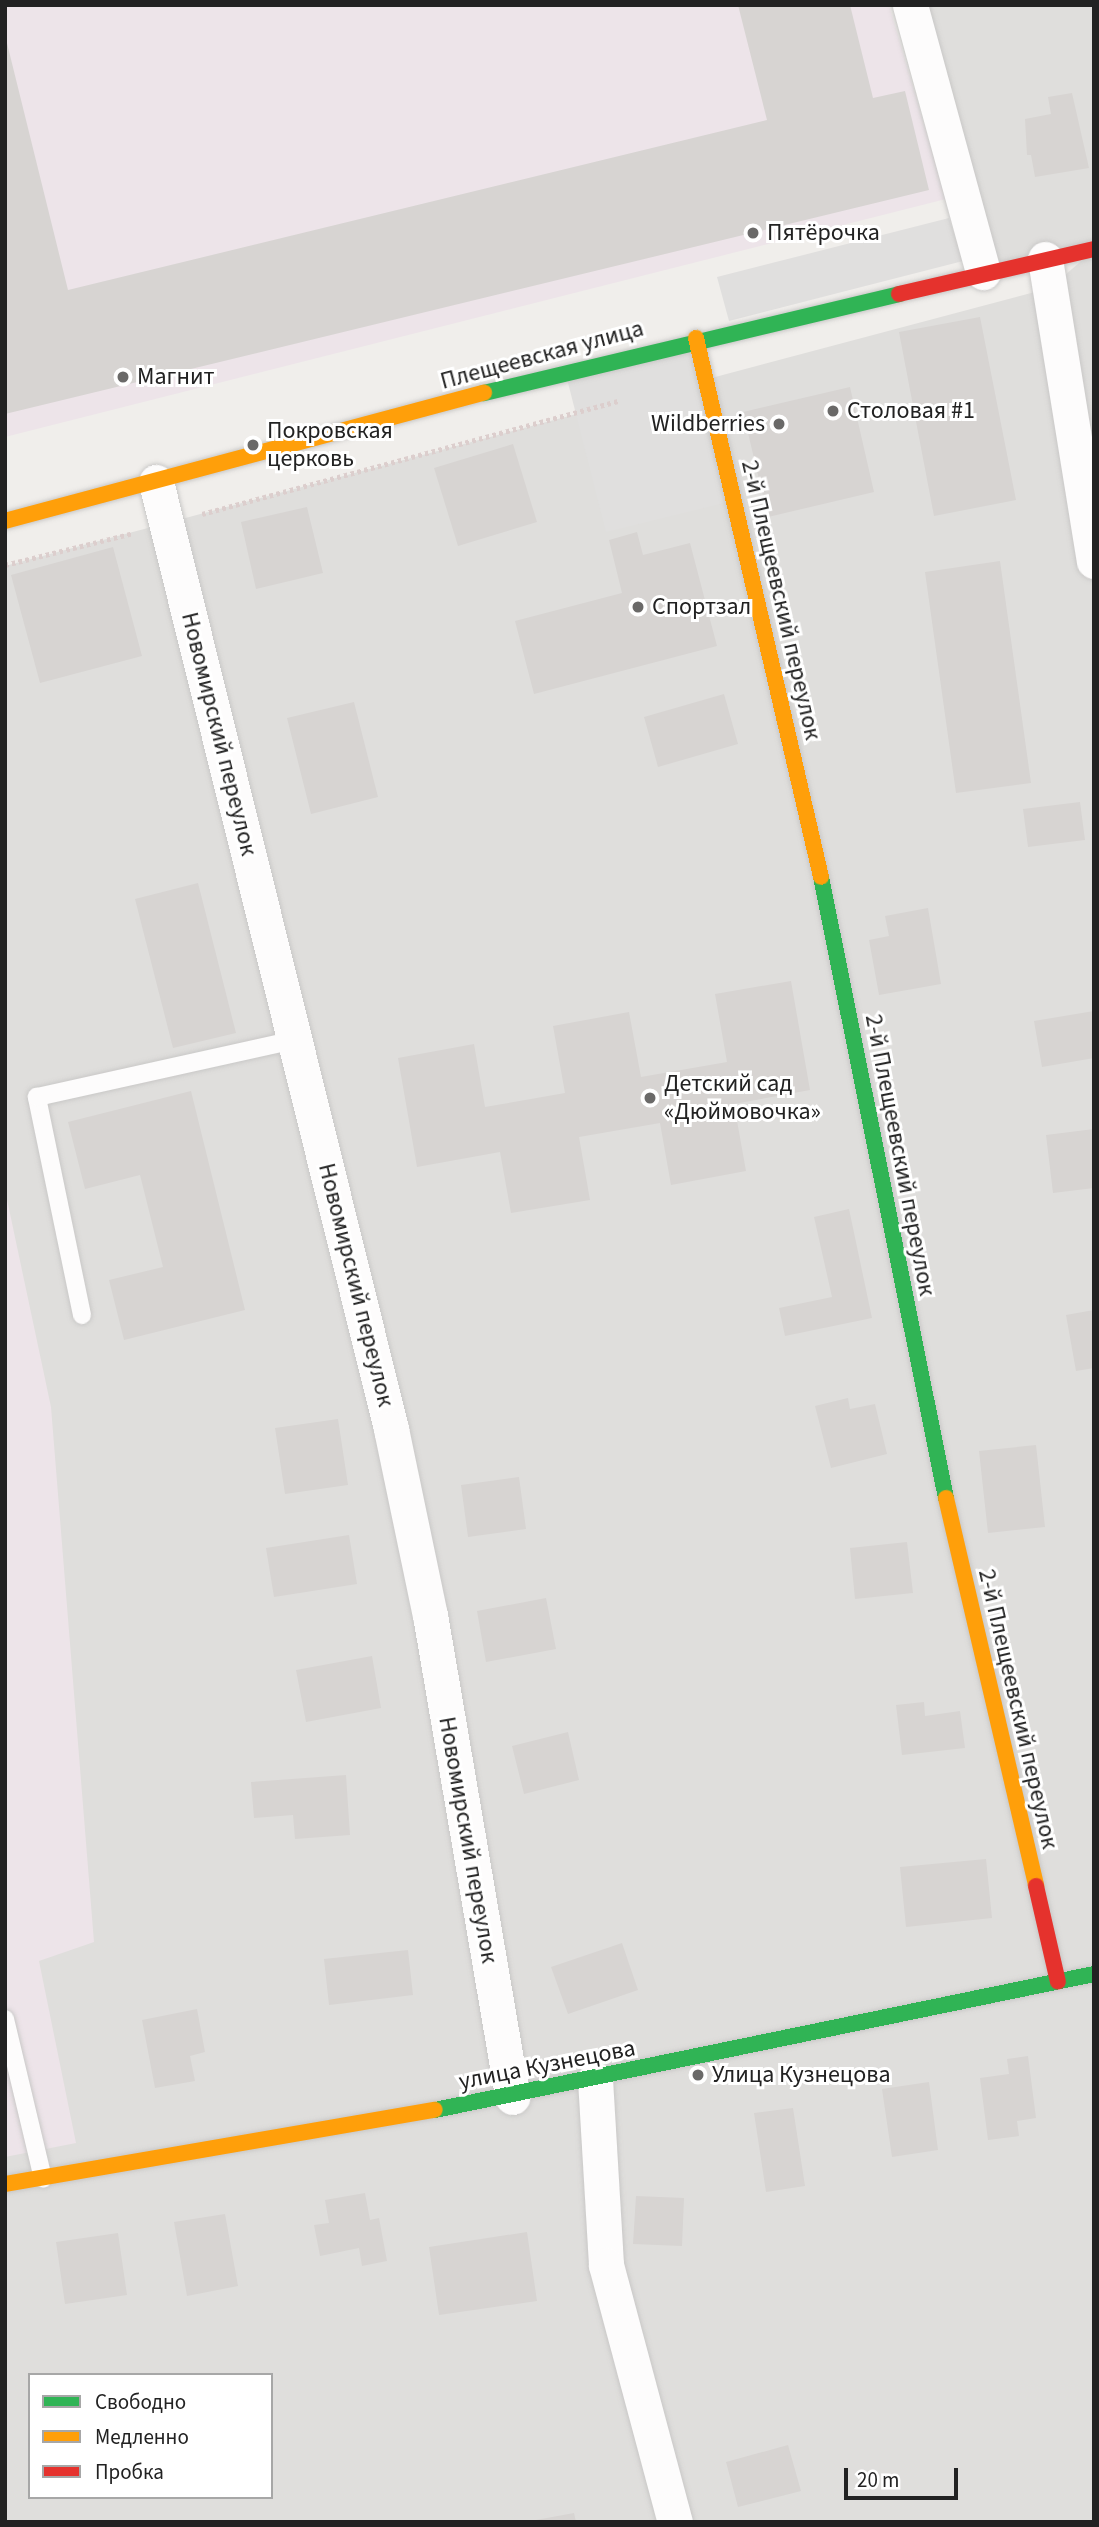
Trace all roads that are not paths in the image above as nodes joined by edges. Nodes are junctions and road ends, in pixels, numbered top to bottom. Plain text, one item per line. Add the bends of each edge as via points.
1 (910, 5) edge
2 (1094, 248) edge
3 (1045, 259) junction
4 (983, 272) junction
5 (696, 338) junction
6 (156, 482) junction
7 (5, 521) edge
8 (1094, 561) edge
9 (295, 1040) junction
10 (82, 1315) dead end
11 (1094, 1974) edge
12 (1058, 1982) junction
13 (5, 2020) edge
14 (595, 2079) junction
15 (512, 2097) junction
16 (43, 2179) junction
17 (5, 2184) edge
18 (675, 2522) edge

1 - 4 street
2 - 3 street, Плещеевская улица
3 - 4 street, Плещеевская улица
3 - 8 street
4 - 5 street, Плещеевская улица
5 - 6 street, Плещеевская улица
5 - 12 street, 2-й Плещеевский переулок via 821,878 945,1496
6 - 7 street, Плещеевская улица
6 - 9 street, Новомирский переулок
9 - 10 lane via 37,1097
9 - 15 street, Новомирский переулок via 391,1429 430,1615
11 - 12 street, улица Кузнецова
12 - 14 street, улица Кузнецова
13 - 16 lane
14 - 15 street, улица Кузнецова
14 - 18 street via 606,2265
15 - 16 street, улица Кузнецова
16 - 17 street, улица Кузнецова

